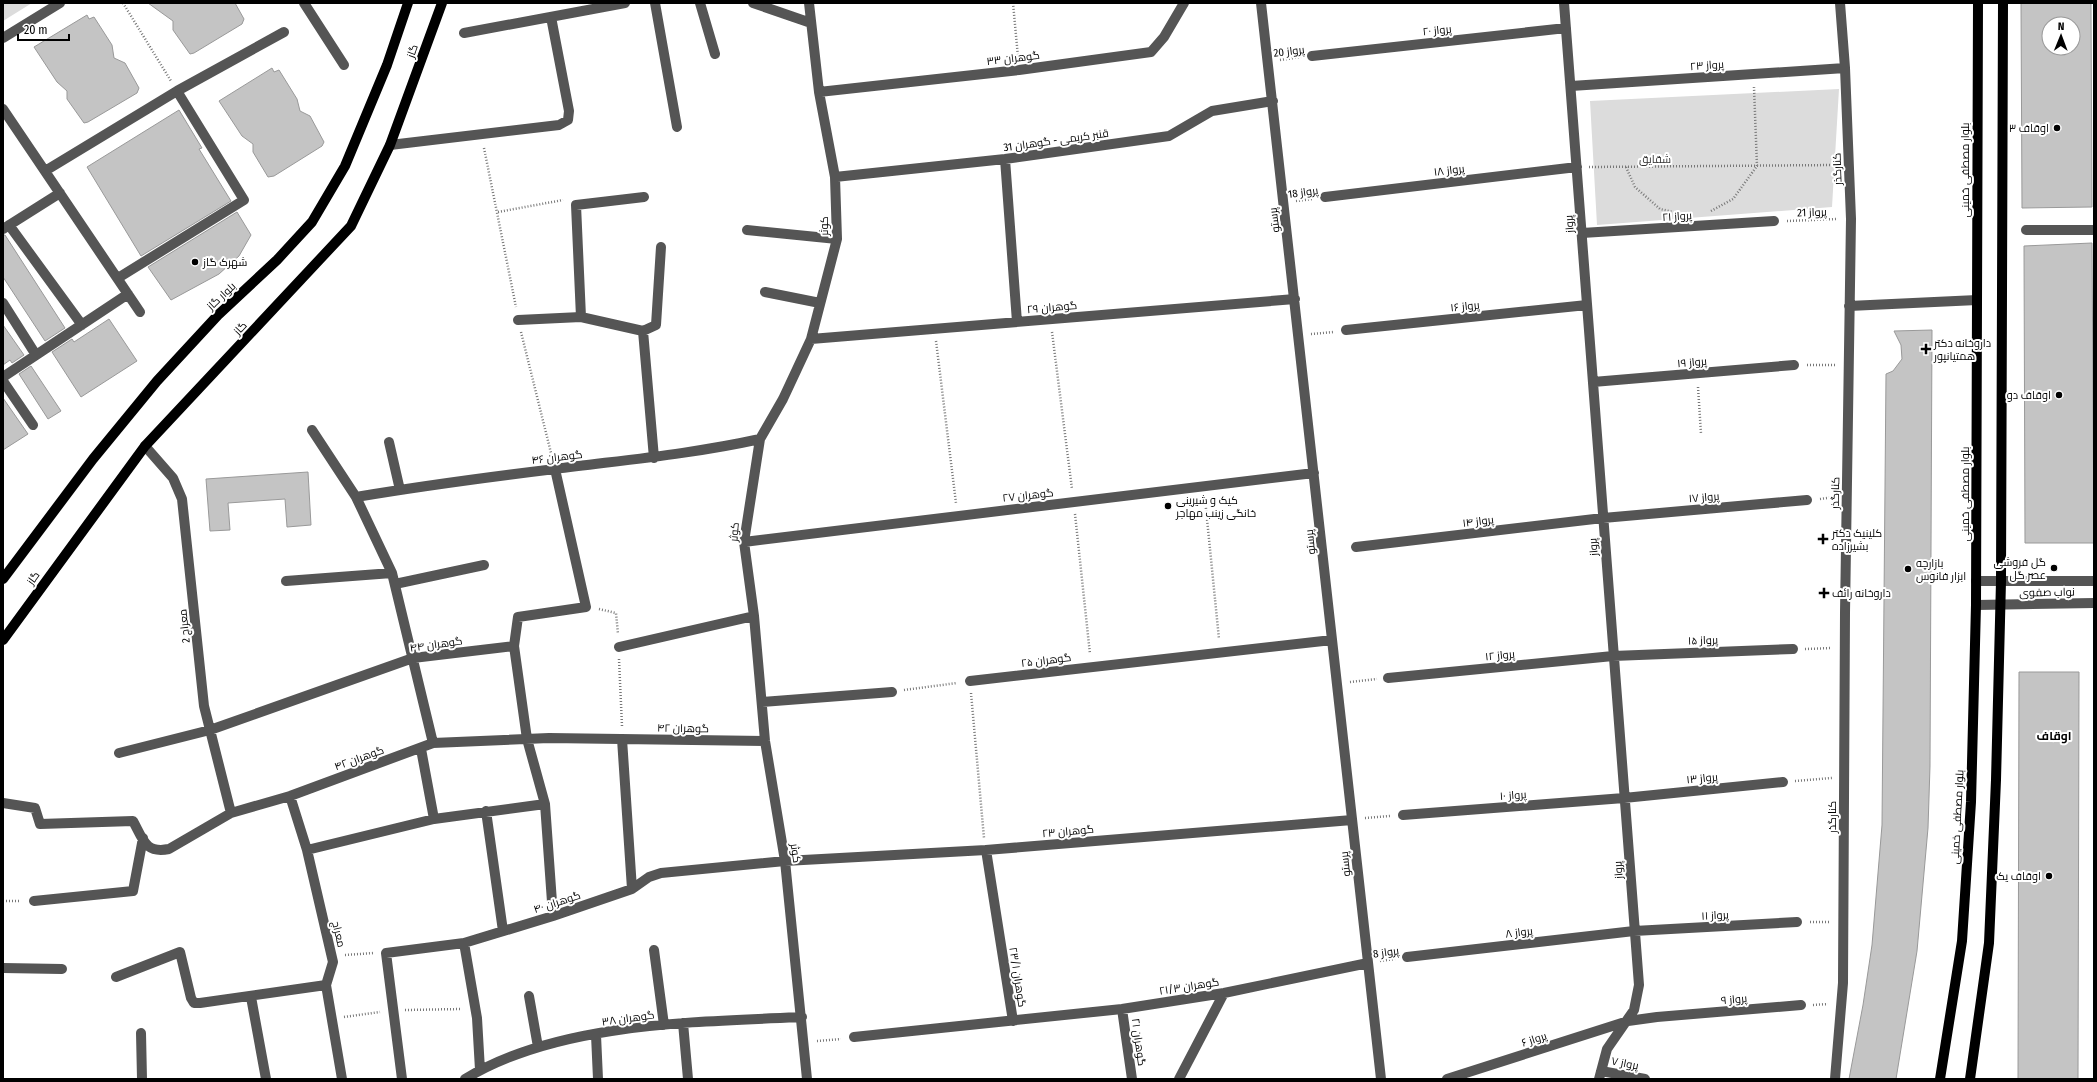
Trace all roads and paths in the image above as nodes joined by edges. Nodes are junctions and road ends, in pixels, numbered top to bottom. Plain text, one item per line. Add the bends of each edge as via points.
1 (60, 3) edge
2 (123, 3) edge
3 (304, 3) edge
4 (408, 3) edge
5 (442, 3) edge
6 (625, 3) edge
7 (655, 3) edge
8 (700, 3) edge
9 (753, 3) edge
10 (809, 3) edge
11 (1013, 3) edge
12 (1184, 3) edge
13 (1261, 3) edge
14 (1564, 3) edge
15 (1840, 3) edge
16 (1978, 3) edge
17 (2003, 3) edge
18 (551, 17) junction
19 (811, 23) junction
20 (1566, 28) junction
21 (284, 32) dead end
22 (464, 33) dead end
23 (3, 38) edge
24 (715, 54) dead end
25 (1312, 56) joint
26 (1267, 61) junction
27 (344, 65) dead end
28 (1845, 68) junction
29 (1019, 70) junction
30 (1754, 74) junction
31 (1571, 86) junction
32 (177, 91) junction
33 (819, 92) junction
34 (1273, 102) junction
35 (3, 109) edge
36 (677, 127) dead end
37 (490, 133) junction
38 (390, 144) junction
39 (1005, 159) junction
40 (1849, 165) junction
41 (1757, 166) junction
42 (1577, 167) junction
43 (1626, 167) junction
44 (45, 171) junction
45 (835, 177) junction
46 (60, 193) junction
47 (644, 197) dead end
48 (1325, 197) joint
49 (1284, 203) junction
50 (576, 205) junction
51 (498, 212) junction
52 (1705, 212) dead end
53 (1679, 213) dead end
54 (1851, 219) junction
55 (1774, 221) joint
56 (6, 227) edge
57 (747, 230) dead end
58 (2026, 230) dead end
59 (2094, 230) edge
60 (1582, 234) junction
61 (837, 239) junction
62 (661, 246) dead end
63 (118, 278) junction
64 (765, 292) dead end
65 (128, 294) junction
66 (1295, 299) junction
67 (1977, 300) junction
68 (3, 303) edge
69 (820, 303) junction
70 (1587, 306) junction
71 (1849, 306) junction
72 (140, 312) dead end
73 (582, 317) junction
74 (1051, 319) junction
75 (518, 320) junction
76 (1017, 322) junction
77 (82, 324) junction
78 (935, 328) junction
79 (1346, 330) joint
80 (643, 331) junction
81 (1299, 336) junction
82 (811, 339) junction
83 (36, 355) junction
84 (1794, 365) joint
85 (1848, 365) junction
86 (1697, 373) junction
87 (3, 377) edge
88 (3, 381) edge
89 (1593, 382) junction
90 (33, 425) dead end
91 (312, 430) dead end
92 (1701, 434) dead end
93 (760, 439) junction
94 (389, 442) dead end
95 (145, 446) junction
96 (654, 458) junction
97 (555, 469) junction
98 (1314, 473) junction
99 (1203, 487) junction
100 (400, 490) junction
101 (1847, 496) junction
102 (356, 497) junction
103 (1807, 500) joint
104 (1074, 502) junction
105 (957, 515) junction
106 (1603, 518) junction
107 (744, 542) junction
108 (1356, 547) dead end
109 (484, 566) dead end
110 (392, 573) junction
111 (3, 579) edge
112 (286, 580) dead end
113 (1976, 581) junction
114 (2001, 581) junction
115 (2094, 581) edge
116 (395, 584) junction
117 (2094, 603) edge
118 (1976, 605) junction
119 (2000, 605) junction
120 (586, 607) junction
121 (754, 616) junction
122 (3, 640) edge
123 (1332, 640) junction
124 (514, 646) junction
125 (619, 647) junction
126 (1845, 648) junction
127 (1793, 649) joint
128 (1221, 652) junction
129 (1614, 656) junction
130 (413, 658) junction
131 (1092, 667) junction
132 (1388, 678) joint
133 (970, 681) junction
134 (1337, 683) junction
135 (892, 692) joint
136 (762, 702) junction
137 (210, 730) junction
138 (527, 739) junction
139 (622, 739) junction
140 (765, 741) junction
141 (433, 743) junction
142 (421, 749) junction
143 (119, 753) dead end
144 (1844, 776) junction
145 (1783, 782) joint
146 (290, 796) junction
147 (1624, 798) junction
148 (3, 803) edge
149 (545, 804) junction
150 (486, 811) junction
151 (231, 814) junction
152 (1403, 815) joint
153 (434, 819) junction
154 (1352, 820) junction
155 (143, 838) junction
156 (307, 850) junction
157 (986, 850) junction
158 (785, 861) junction
159 (632, 889) junction
160 (3, 901) edge
161 (34, 901) joint
162 (553, 916) junction
163 (1796, 922) joint
164 (1843, 922) junction
165 (503, 931) junction
166 (1634, 931) junction
167 (464, 943) junction
168 (654, 950) dead end
169 (386, 952) junction
170 (332, 956) junction
171 (1407, 957) joint
172 (1368, 963) junction
173 (3, 968) edge
174 (62, 968) dead end
175 (116, 977) dead end
176 (326, 985) junction
177 (1224, 992) junction
178 (529, 996) dead end
179 (251, 997) junction
180 (1842, 1003) junction
181 (1801, 1006) joint
182 (1122, 1009) junction
183 (802, 1017) junction
184 (1013, 1021) junction
185 (1628, 1021) junction
186 (683, 1023) junction
187 (664, 1025) junction
188 (141, 1033) dead end
189 (596, 1035) junction
190 (854, 1037) joint
191 (804, 1043) junction
192 (538, 1047) junction
193 (480, 1070) junction
194 (1600, 1075) edge
195 (142, 1079) edge
196 (266, 1079) edge
197 (342, 1079) edge
198 (402, 1079) edge
199 (465, 1079) edge
200 (598, 1079) edge
201 (688, 1079) edge
202 (807, 1079) edge
203 (1132, 1079) edge
204 (1178, 1079) edge
205 (1381, 1079) edge
206 (1448, 1079) edge
207 (1645, 1079) edge
208 (1835, 1079) edge
209 (1940, 1079) edge
210 (1970, 1079) edge

1 - 23 street
2 - 32 path
3 - 27 street
4 - 111 main road, بلوار گاز via 387,65 345,166 312,222 278,260 218,315 157,382 93,459
5 - 38 main road, گاز
6 - 18 street
7 - 36 street
8 - 24 street
9 - 19 street
10 - 19 street, کوثر
11 - 29 path
12 - 29 street, گوهران ۳۳ via 1164,37 1151,52
13 - 26 street, پرستو
14 - 20 street, پرواز
15 - 28 street, کنارگذر
16 - 67 main road, بلوار مصطفی خمینی
17 - 114 main road
18 - 22 street
18 - 37 street via 569,111 568,120 559,125
19 - 33 street, کوثر
20 - 25 street, پرواز ۲۰
20 - 31 street, پرواز
21 - 32 street
25 - 26 path, پرواز 20
26 - 34 street, پرستو
28 - 30 street, پرواز ۲۳
28 - 40 street, کنارگذر
29 - 33 street, گوهران ۳۳
30 - 31 street, پرواز ۲۳
30 - 41 path
31 - 42 street, پرواز
32 - 44 street
32 - 63 street via 244,200
33 - 45 street, کوثر
34 - 39 street, قنبر کریمی - گوهران 31 via 1212,111 1169,136
34 - 49 street, پرستو
35 - 44 street
37 - 38 street
37 - 51 path via 484,148
38 - 95 main road, گاز via 351,226
39 - 45 street, قنبر کریمی - گوهران 31
39 - 76 street
40 - 41 path
40 - 54 street, کنارگذر
41 - 43 path
41 - 52 path via 1733,199 1712,211
42 - 43 path
42 - 48 street, پرواز ۱۸
42 - 60 street, پرواز
43 - 53 path via 1635,187 1660,209
44 - 46 street
45 - 61 street, کوثر
46 - 56 street
46 - 63 street
47 - 50 street
48 - 49 path, پرواز 18
49 - 66 street, پرستو
50 - 51 path via 567,200
50 - 73 street
51 - 75 path
54 - 55 path, پرواز 21
54 - 71 street, کنارگذر
55 - 60 street, پرواز ۲۱
56 - 77 street
57 - 61 street
58 - 59 street
60 - 70 street, پرواز
61 - 69 street, کوثر
62 - 80 street via 656,325
63 - 65 street
64 - 69 street
65 - 72 street
65 - 77 street
66 - 74 street, گوهران ۲۹
66 - 81 street, پرستو
67 - 71 street
67 - 113 main road, بلوار مصطفی خمینی
68 - 83 street
69 - 82 street, کوثر
70 - 79 street, پرواز ۱۶
70 - 89 street, پرواز
71 - 85 street, کنارگذر
73 - 75 street
73 - 80 street
74 - 76 street, گوهران ۲۹
74 - 104 path
75 - 97 path
76 - 78 street, گوهران ۲۹
77 - 83 street
78 - 82 street, گوهران ۲۹
78 - 105 path
79 - 81 path
80 - 96 street
81 - 98 street, پرستو
82 - 93 street, کوثر via 783,399
83 - 87 street
84 - 85 path
84 - 86 street, پرواز ۱۹
85 - 101 street, کنارگذر
86 - 89 street, پرواز ۱۹
86 - 92 path
88 - 90 street
89 - 106 street, پرواز
91 - 102 street
93 - 96 street, گوهران ۴۶
93 - 107 street, کوثر
94 - 100 street
95 - 122 main road, گاز
95 - 137 street, معراج 2 via 173,478 182,499 204,706
96 - 97 street, گوهران ۴۶
97 - 100 street, گوهران ۴۶
97 - 120 street
98 - 99 street, گوهران ۲۷
98 - 123 street, پرستو
99 - 104 street, گوهران ۲۷
99 - 128 path
100 - 102 street, گوهران ۴۶
101 - 103 path
101 - 126 street, کنارگذر
102 - 110 street
103 - 106 street, پرواز ۱۷
104 - 105 street, گوهران ۲۷
104 - 131 path
105 - 107 street, گوهران ۲۷
106 - 108 street, پرواز ۱۴
106 - 129 street, پرواز
107 - 121 street, کوثر
109 - 116 street
110 - 112 street
110 - 116 street
113 - 114 street, نواب صفوی
113 - 118 main road, بلوار مصطفی خمینی
114 - 115 street, نواب صفوی
114 - 119 main road
116 - 130 street
117 - 119 street, نواب صفوی
118 - 119 street, نواب صفوی
118 - 209 main road, بلوار مصطفی خمینی via 1971,802 1962,941
119 - 210 main road via 1989,943
120 - 124 street via 518,616
120 - 125 path via 616,613
121 - 125 street
121 - 136 street, کوثر
123 - 128 street, گوهران ۲۵
123 - 134 street, پرستو
124 - 130 street, گوهران ۴۴
124 - 138 street
125 - 139 path
126 - 127 path
126 - 144 street, کنارگذر
127 - 129 street, پرواز ۱۵
128 - 131 street, گوهران ۲۵
129 - 132 street, پرواز ۱۲
129 - 147 street, پرواز
130 - 137 street, گوهران ۴۴
130 - 141 street
131 - 133 street, گوهران ۲۵
132 - 134 path
133 - 135 path
133 - 157 path
134 - 154 street, پرستو
135 - 136 street
136 - 140 street, کوثر
137 - 143 street, گوهران ۴۴
137 - 151 street, معراج 2
138 - 139 street, گوهران ۴۲
138 - 141 street, گوهران ۴۲
138 - 149 street
139 - 140 street, گوهران ۴۲
139 - 159 street
140 - 158 street, کوثر
141 - 142 street, گوهران ۴۲
142 - 146 street, گوهران ۴۲
142 - 153 street
144 - 145 path
144 - 164 street, کنارگذر
145 - 147 street, پرواز ۱۳
146 - 151 street, گوهران ۴۲
146 - 156 street, معراج
147 - 152 street, پرواز ۱۰
147 - 166 street, پرواز
148 - 155 street, گوهران ۴۲ via 35,808 40,824 133,821
149 - 150 street
149 - 162 street
150 - 153 street
150 - 165 street
151 - 155 street, گوهران ۴۲ via 169,850 152,850
152 - 154 path
153 - 156 street
154 - 157 street, گوهران ۲۳
154 - 172 street, پرستو
155 - 161 street via 133,891
156 - 170 street, معراج
157 - 158 street, گوهران ۲۳
157 - 184 street, گوهران ۲۳/۱
158 - 159 street, گوهران ۴۰ via 661,873 649,877
158 - 183 street, کوثر
159 - 162 street, گوهران ۴۰
160 - 161 path
162 - 165 street, گوهران ۴۰
163 - 164 path
163 - 166 street, پرواز ۱۱
164 - 180 street, کنارگذر
165 - 167 street, گوهران ۴۰
166 - 171 street, پرواز ۸
166 - 185 street, پرواز via 1639,985 1634,1010
167 - 169 street, گوهران ۴۰
167 - 193 street via 477,1018
168 - 187 street
169 - 170 path
169 - 198 street
170 - 176 street, معراج via 333,962
171 - 172 path, پرواز 8
172 - 177 street, گوهران ۲۱/۳
172 - 205 street, پرستو
173 - 174 street
175 - 179 street via 180,952 194,1002 200,1004
176 - 179 street
176 - 197 street, معراج
177 - 182 street, گوهران ۲۱/۳
177 - 204 street
178 - 192 street
179 - 196 street
180 - 181 path
180 - 208 street, کنارگذر
181 - 185 street, پرواز ۹
182 - 184 street, گوهران ۲۱/۳
182 - 203 street, گوهران ۲۱
183 - 186 street, گوهران ۳۸
183 - 191 street, کوثر
184 - 190 street, گوهران ۲۳/۱
185 - 194 street, پرواز via 1607,1049
185 - 206 street, پرواز ۶
186 - 187 street, گوهران ۳۸
186 - 201 street
187 - 189 street, گوهران ۳۸
188 - 195 street
189 - 192 street, گوهران ۳۸
189 - 200 street
190 - 191 path
191 - 202 street, کوثر
192 - 193 street, گوهران ۳۸
193 - 199 street, گوهران ۳۸
194 - 207 street, پرواز ۷

